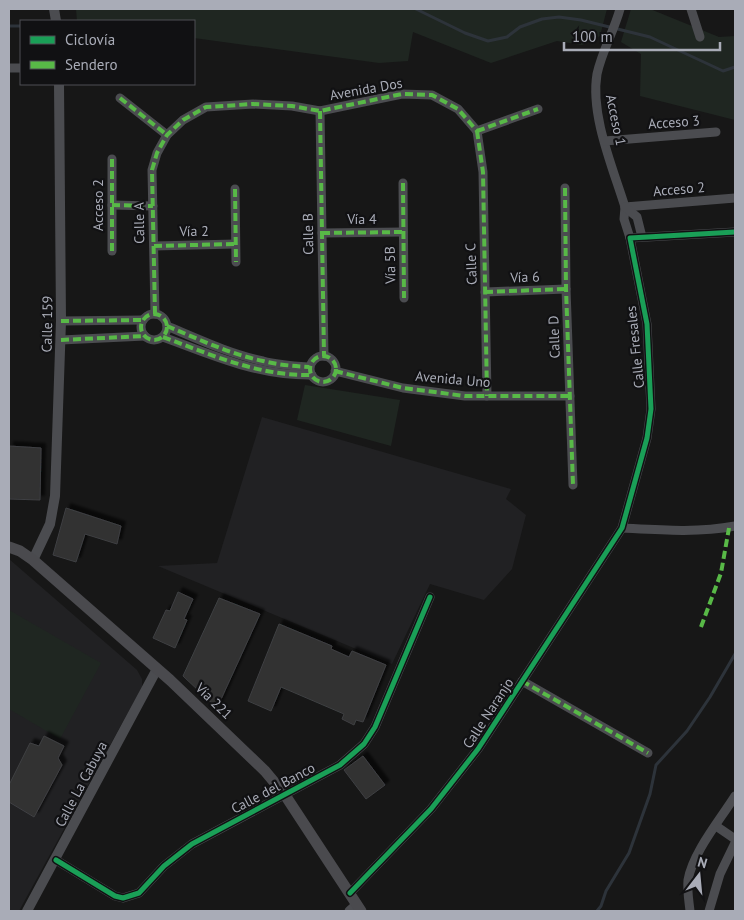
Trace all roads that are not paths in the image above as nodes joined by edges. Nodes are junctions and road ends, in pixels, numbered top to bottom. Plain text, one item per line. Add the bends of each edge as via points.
1 (691, 9) edge
2 (619, 11) edge
3 (700, 36) dead end
4 (58, 85) edge
5 (120, 98) dead end
6 (538, 109) dead end
7 (320, 112) junction
8 (477, 131) junction
9 (716, 132) dead end
10 (168, 135) junction
11 (605, 141) junction
12 (112, 159) dead end
13 (403, 183) dead end
14 (565, 188) dead end
15 (235, 189) dead end
16 (735, 198) edge
17 (112, 205) junction
18 (153, 206) junction
19 (625, 207) junction
20 (403, 232) junction
21 (735, 232) edge
22 (322, 233) junction
23 (642, 237) junction
24 (630, 238) junction
25 (235, 244) junction
26 (154, 246) junction
27 (112, 250) dead end
28 (236, 262) dead end
29 (566, 289) junction
30 (485, 292) junction
31 (404, 298) dead end
32 (155, 314) junction
33 (143, 320) junction
34 (61, 322) junction
35 (167, 326) junction
36 (145, 336) junction
37 (163, 337) junction
38 (61, 340) junction
39 (324, 356) junction
40 (310, 371) junction
41 (335, 371) junction
42 (487, 396) junction
43 (570, 396) junction
44 (573, 484) dead end
45 (735, 526) edge
46 (622, 528) junction
47 (9, 547) edge
48 (33, 560) junction
49 (430, 597) dead end
50 (157, 669) junction
51 (522, 681) junction
52 (648, 753) dead end
53 (285, 794) junction
54 (735, 796) edge
55 (716, 826) junction
56 (735, 839) edge
57 (735, 843) edge
58 (56, 860) junction
59 (350, 893) junction
60 (356, 909) edge
61 (27, 911) edge
62 (690, 911) edge
63 (709, 911) edge

1 - 3 street
2 - 11 street, Acceso 1 via 599,66 596,90
4 - 34 street, Calle 159
5 - 10 street
6 - 8 street
7 - 8 street, Avenida Dos via 402,94 432,95 458,109
7 - 10 street, Avenida Dos via 292,106 253,104 206,107 183,120
7 - 22 street, Calle B
8 - 30 street, Calle C via 483,172
9 - 11 street, Acceso 3
10 - 18 street, Calle A via 157,153 152,170
11 - 19 street, Acceso 1
12 - 17 street, Acceso 2
13 - 20 street, Vía 5B
14 - 29 street, Calle D
15 - 25 street
16 - 19 street, Acceso 2
17 - 18 street
17 - 27 street, Acceso 2
18 - 26 street, Calle A
19 - 23 street, Acceso 1 via 637,217
19 - 24 street, Acceso 1 via 624,219
20 - 22 street, Vía 4
20 - 31 street, Vía 5B
21 - 23 street
22 - 39 street, Calle B
23 - 24 street
24 - 46 street, Calle Fresales via 647,324 651,409 647,438
25 - 26 street, Vía 2
25 - 28 street
26 - 32 street, Calle A
29 - 30 street, Vía 6
29 - 43 street, Calle D
30 - 42 street, Calle C
32 - 33 street
32 - 35 street via 165,320
33 - 34 street
33 - 36 street via 141,325
34 - 38 street, Calle 159
35 - 37 street
35 - 40 street via 226,350
36 - 37 street via 154,340
36 - 38 street
37 - 40 street via 265,372 295,375
38 - 48 street, Calle 159 via 55,496 50,524
39 - 40 street via 312,361
39 - 41 street via 334,362
40 - 41 street via 322,382 332,378
41 - 42 street, Avenida Uno via 403,388
42 - 43 street, Avenida Uno
43 - 44 street, Calle D
45 - 46 street via 707,531
46 - 51 street, Calle Naranjo
47 - 48 main road, Vía 221
48 - 50 main road, Vía 221
49 - 53 street, Calle del Banco via 389,697 364,744 340,765
50 - 53 main road, Vía 221 via 266,771
50 - 58 street, Calle La Cabuya
51 - 52 street
51 - 59 street, Calle Naranjo via 453,783
53 - 58 street, Calle del Banco via 192,844 164,866 139,893 131,896 115,896
53 - 59 main road, Vía 221
54 - 55 street
55 - 56 street
55 - 62 street via 696,858 688,880
57 - 63 street via 720,874
58 - 61 street, Calle La Cabuya
59 - 60 main road, Vía 221

